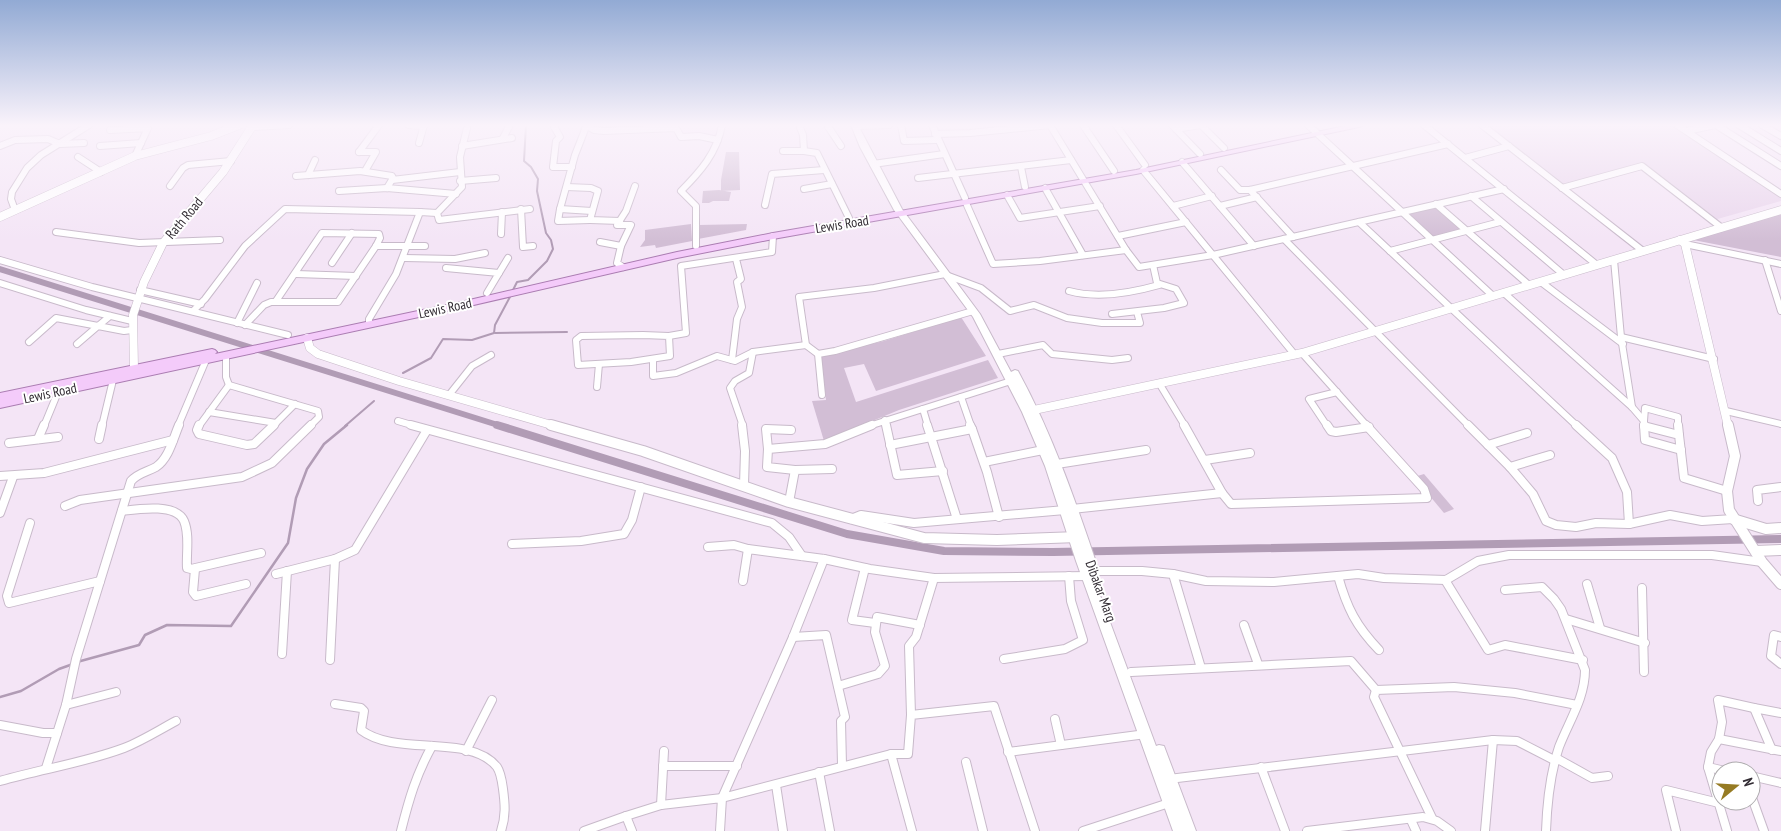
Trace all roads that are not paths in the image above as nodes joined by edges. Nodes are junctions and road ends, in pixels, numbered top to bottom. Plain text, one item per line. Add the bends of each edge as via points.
1 (32, 164) edge
2 (88, 164) edge
3 (118, 164) edge
4 (201, 164) edge
5 (229, 164) edge
6 (313, 164) edge
7 (369, 164) edge
8 (461, 164) edge
9 (553, 164) edge
10 (573, 164) edge
11 (705, 164) edge
12 (821, 164) edge
13 (873, 164) edge
14 (949, 164) edge
15 (1044, 164) edge
16 (1073, 164) edge
17 (1109, 164) edge
18 (1141, 164) edge
19 (1161, 164) edge
20 (1171, 164) edge
21 (1184, 164) edge
22 (1351, 164) edge
23 (1363, 164) edge
24 (1472, 164) edge
25 (1531, 164) edge
26 (1736, 164) edge
27 (1353, 166) junction
28 (572, 167) junction
29 (1021, 167) junction
30 (1144, 168) junction
31 (824, 170) junction
32 (1221, 170) dead end
33 (365, 171) junction
34 (1114, 171) junction
35 (101, 172) junction
36 (460, 172) junction
37 (953, 173) junction
38 (308, 175) junction
39 (296, 176) dead end
40 (496, 178) dead end
41 (918, 178) dead end
42 (1083, 179) junction
43 (392, 180) junction
44 (460, 181) junction
45 (832, 184) junction
46 (170, 186) dead end
47 (635, 186) dead end
48 (1025, 187) junction
49 (388, 188) junction
50 (567, 188) junction
51 (1045, 188) junction
52 (1562, 188) junction
53 (1504, 189) junction
54 (804, 190) dead end
55 (1250, 190) junction
56 (339, 191) dead end
57 (456, 194) junction
58 (1781, 194) edge
59 (1007, 195) junction
60 (1212, 196) junction
61 (1471, 196) junction
62 (1257, 198) junction
63 (965, 200) junction
64 (1436, 204) junction
65 (765, 205) dead end
66 (1100, 206) junction
67 (1173, 206) junction
68 (1220, 206) junction
69 (530, 208) dead end
70 (560, 209) junction
71 (15, 210) junction
72 (521, 210) junction
73 (1781, 210) edge
74 (592, 211) junction
75 (1402, 211) junction
76 (420, 212) junction
77 (502, 212) junction
78 (1059, 212) junction
79 (437, 213) junction
80 (895, 213) junction
81 (0, 217) edge
82 (849, 218) junction
83 (590, 220) junction
84 (620, 221) junction
85 (1186, 222) junction
86 (1359, 222) junction
87 (1500, 222) junction
88 (1722, 228) junction
89 (1466, 231) junction
90 (56, 232) dead end
91 (352, 233) junction
92 (501, 234) dead end
93 (774, 236) junction
94 (1118, 236) junction
95 (1293, 237) junction
96 (1284, 239) junction
97 (220, 240) dead end
98 (1433, 240) junction
99 (600, 242) dead end
100 (1682, 242) junction
101 (162, 243) junction
102 (376, 246) junction
103 (408, 246) junction
104 (425, 246) dead end
105 (533, 246) dead end
106 (621, 246) junction
107 (696, 246) junction
108 (1254, 246) junction
109 (1126, 250) junction
110 (1390, 251) junction
111 (1643, 251) junction
112 (484, 253) dead end
113 (677, 255) junction
114 (1083, 255) junction
115 (1213, 255) junction
116 (404, 258) junction
117 (508, 258) dead end
118 (736, 259) junction
119 (0, 260) edge
120 (1614, 260) junction
121 (1765, 260) junction
122 (332, 263) dead end
123 (1781, 264) edge
124 (620, 265) junction
125 (1153, 265) junction
126 (1597, 265) junction
127 (682, 266) junction
128 (446, 268) dead end
129 (499, 273) junction
130 (296, 274) junction
131 (946, 275) junction
132 (1564, 275) junction
133 (356, 276) junction
134 (1541, 282) junction
135 (0, 283) edge
136 (257, 283) dead end
137 (1159, 285) junction
138 (1529, 285) junction
139 (508, 291) junction
140 (1069, 291) dead end
141 (487, 293) junction
142 (1504, 293) junction
143 (1493, 296) junction
144 (138, 298) junction
145 (276, 301) junction
146 (201, 304) junction
147 (452, 304) junction
148 (1450, 309) junction
149 (193, 311) junction
150 (973, 311) junction
151 (1781, 311) edge
152 (1137, 312) junction
153 (1112, 314) dead end
154 (110, 316) junction
155 (132, 318) junction
156 (369, 322) junction
157 (237, 323) junction
158 (245, 325) junction
159 (98, 326) junction
160 (132, 330) junction
161 (1376, 331) junction
162 (288, 335) junction
163 (669, 336) junction
164 (307, 338) junction
165 (1622, 340) junction
166 (29, 342) dead end
167 (271, 342) junction
168 (77, 344) dead end
169 (806, 344) junction
170 (231, 352) junction
171 (753, 352) junction
172 (818, 354) junction
173 (1298, 354) junction
174 (491, 355) dead end
175 (1000, 357) junction
176 (1128, 358) dead end
177 (1714, 358) junction
178 (206, 360) junction
179 (653, 360) junction
180 (732, 360) junction
181 (599, 364) junction
182 (133, 372) junction
183 (113, 380) junction
184 (1011, 381) junction
185 (1158, 383) junction
186 (228, 385) junction
187 (597, 387) dead end
188 (58, 392) junction
189 (1337, 392) junction
190 (822, 394) dead end
191 (449, 395) junction
192 (0, 396) edge
193 (961, 397) junction
194 (0, 404) edge
195 (295, 404) junction
196 (1632, 407) junction
197 (923, 409) junction
198 (1034, 410) junction
199 (1726, 411) junction
200 (209, 412) junction
201 (885, 420) junction
202 (398, 421) dead end
203 (276, 423) junction
204 (1644, 423) junction
205 (1781, 424) edge
206 (1369, 427) junction
207 (972, 429) junction
208 (428, 430) junction
209 (791, 430) dead end
210 (1527, 433) dead end
211 (1679, 435) junction
212 (58, 437) dead end
213 (931, 437) junction
214 (38, 439) junction
215 (99, 439) dead end
216 (172, 440) junction
217 (8, 443) dead end
218 (1488, 445) junction
219 (890, 446) junction
220 (768, 449) junction
221 (1043, 450) junction
222 (1146, 450) dead end
223 (1681, 450) junction
224 (1250, 453) dead end
225 (1550, 455) dead end
226 (1205, 460) junction
227 (984, 462) junction
228 (1057, 464) junction
229 (1510, 467) junction
230 (832, 469) dead end
231 (796, 470) junction
232 (942, 471) junction
233 (0, 476) edge
234 (13, 477) junction
235 (744, 485) junction
236 (641, 487) junction
237 (1781, 487) edge
238 (1727, 491) junction
239 (1222, 493) junction
240 (127, 494) junction
241 (1758, 501) dead end
242 (789, 502) junction
243 (65, 506) dead end
244 (1068, 509) junction
245 (122, 511) junction
246 (0, 514) edge
247 (999, 517) junction
248 (851, 519) junction
249 (957, 519) junction
250 (1733, 519) junction
251 (30, 523) dead end
252 (1629, 524) junction
253 (1781, 528) edge
254 (1079, 540) junction
255 (512, 544) dead end
256 (708, 546) dead end
257 (1754, 548) junction
258 (748, 549) junction
259 (1781, 550) edge
260 (261, 552) dead end
261 (802, 556) junction
262 (824, 558) junction
263 (335, 559) junction
264 (1762, 562) junction
265 (1088, 567) junction
266 (865, 568) junction
267 (195, 569) junction
268 (288, 571) junction
269 (276, 574) dead end
270 (1173, 574) junction
271 (1069, 576) junction
272 (1338, 576) junction
273 (934, 578) junction
274 (1445, 580) junction
275 (100, 581) junction
276 (743, 581) dead end
277 (246, 584) dead end
278 (1587, 584) dead end
279 (1781, 584) edge
280 (1642, 588) dead end
281 (1505, 590) dead end
282 (1566, 619) junction
283 (875, 623) junction
284 (1244, 625) dead end
285 (920, 626) junction
286 (1600, 628) junction
287 (794, 637) junction
288 (1781, 637) edge
289 (1645, 643) junction
290 (1379, 650) dead end
291 (282, 654) dead end
292 (1004, 659) dead end
293 (330, 660) dead end
294 (1583, 660) junction
295 (1258, 664) junction
296 (1781, 664) edge
297 (1200, 668) junction
298 (1131, 672) junction
299 (1644, 672) dead end
300 (838, 686) junction
301 (1376, 690) junction
302 (116, 692) dead end
303 (492, 700) dead end
304 (335, 704) dead end
305 (1577, 705) junction
306 (66, 706) junction
307 (1754, 708) junction
308 (1781, 712) edge
309 (911, 715) junction
310 (1055, 718) dead end
311 (176, 721) dead end
312 (0, 725) edge
313 (57, 733) junction
314 (1146, 734) junction
315 (1719, 739) junction
316 (1493, 740) junction
317 (1061, 745) junction
318 (432, 746) junction
319 (1777, 750) edge
320 (466, 751) junction
321 (664, 751) dead end
322 (1402, 751) junction
323 (1008, 752) junction
324 (891, 754) junction
325 (1556, 759) junction
326 (966, 762) dead end
327 (842, 765) junction
328 (663, 766) junction
329 (737, 766) junction
330 (1261, 767) junction
331 (1708, 767) junction
332 (46, 768) junction
333 (1711, 768) edge
334 (819, 772) junction
335 (1608, 776) dead end
336 (1711, 777) edge
337 (1761, 778) edge
338 (0, 781) edge
339 (1781, 783) edge
340 (776, 785) junction
341 (1169, 791) junction
342 (722, 798) junction
343 (1711, 801) edge
344 (661, 806) junction
345 (1721, 811) edge
346 (1757, 811) edge
347 (626, 816) junction
348 (1432, 818) junction
349 (1411, 820) junction
350 (401, 831) edge
351 (501, 831) edge
352 (584, 831) edge
353 (632, 831) edge
354 (720, 831) edge
355 (783, 831) edge
356 (830, 831) edge
357 (912, 831) edge
358 (983, 831) edge
359 (1035, 831) edge
360 (1083, 831) edge
361 (1180, 831) edge
362 (1189, 831) edge
363 (1285, 831) edge
364 (1308, 831) edge
365 (1416, 831) edge
366 (1450, 831) edge
367 (1485, 831) edge
368 (1546, 831) edge
369 (1676, 831) edge
370 (1727, 831) edge
371 (1764, 831) edge

1 - 71 street via 21,175 10,199
2 - 35 street
3 - 35 street
4 - 46 street via 183,168
5 - 101 street, Rath Road
6 - 38 street
7 - 33 street
8 - 36 street
9 - 28 street via 553,167
10 - 28 street
11 - 107 street via 681,191 696,206
12 - 31 street
13 - 80 main road, Dibakar Marg
14 - 37 street
15 - 29 street
16 - 42 street
17 - 34 street
18 - 30 street
19 - 30 main road, Lewis Road
20 - 30 main road, Lewis Road
21 - 60 street
22 - 27 street
23 - 27 street
24 - 53 street
25 - 52 street
26 - 58 street
27 - 55 street
27 - 75 street
28 - 50 street
29 - 37 street
29 - 48 street
30 - 34 main road, Lewis Road
30 - 42 main road, Lewis Road
30 - 67 street
31 - 45 street
31 - 65 street via 772,174
32 - 55 street via 1240,190
33 - 38 street
33 - 43 street via 392,176
34 - 42 main road, Lewis Road
35 - 71 street
36 - 43 street
36 - 44 street
37 - 41 street
37 - 63 street
38 - 39 street
40 - 44 street
42 - 48 main road, Lewis Road
42 - 51 main road, Lewis Road
42 - 66 street
43 - 49 street
44 - 57 street via 462,187
45 - 54 street
45 - 82 street
47 - 84 street
48 - 63 main road, Lewis Road
49 - 56 street
49 - 57 street
50 - 70 street
50 - 74 street via 598,191
51 - 59 main road, Lewis Road
51 - 78 street
52 - 88 street via 1642,166
52 - 111 street
53 - 61 street
53 - 126 street
55 - 62 street
57 - 79 street
59 - 63 main road, Lewis Road
59 - 78 street via 1020,218
60 - 67 street
60 - 68 street
61 - 64 street
61 - 87 street
62 - 68 street
62 - 95 street
63 - 80 main road, Lewis Road
63 - 114 street via 993,264
64 - 75 street
64 - 89 street
66 - 78 street
66 - 94 street
67 - 85 street
68 - 108 street
69 - 72 street
70 - 74 street
70 - 83 street via 558,221
71 - 81 street
72 - 77 street
72 - 105 street via 523,247
73 - 88 street
74 - 83 street
75 - 86 street
75 - 98 street
76 - 79 street
76 - 103 street
76 - 146 street via 285,209 245,246
77 - 79 street via 439,220 440,214
77 - 92 street
78 - 114 street
80 - 82 main road, Lewis Road
80 - 93 main road, Lewis Road
80 - 131 main road, Dibakar Marg
82 - 107 main road, Lewis Road
83 - 84 street
84 - 106 street via 617,225 631,225
85 - 94 street
85 - 115 street
86 - 95 street
86 - 110 street
87 - 89 street
87 - 132 street
88 - 100 street
89 - 98 street
89 - 138 street
90 - 101 street
91 - 102 street via 379,234
91 - 122 street
91 - 130 street via 322,233
93 - 113 main road, Lewis Road
93 - 118 street via 772,252
94 - 109 street
95 - 96 street
96 - 108 street
96 - 161 street
97 - 101 street
98 - 110 street
98 - 143 street
99 - 106 street
100 - 111 street
100 - 121 street
100 - 177 street
101 - 144 street, Rath Road
102 - 103 street
102 - 133 street
103 - 104 street
103 - 116 street
106 - 124 street
107 - 124 main road, Lewis Road
108 - 115 street
109 - 114 street
109 - 125 street via 1139,267
110 - 148 street
111 - 120 street
112 - 116 street via 455,258
113 - 124 main road, Lewis Road
113 - 127 street
115 - 125 street
115 - 173 street
116 - 156 street
117 - 129 street
118 - 127 street
118 - 180 street via 742,307 737,319
119 - 144 street
120 - 126 street
120 - 165 street
121 - 123 street
121 - 151 street
124 - 139 main road, Lewis Road
125 - 137 street
126 - 132 street
127 - 163 street via 686,333
128 - 129 street
129 - 141 street
130 - 133 street
130 - 145 street
131 - 150 main road, Dibakar Marg
131 - 152 street via 967,280 991,294 1010,311 1034,305 1067,318 1130,324 1140,323
131 - 169 street via 799,297
132 - 134 street
133 - 145 street via 336,303
134 - 138 street
134 - 165 street
135 - 154 street
136 - 157 street
137 - 140 street via 1094,296
137 - 152 street via 1176,288 1184,302
138 - 142 street
139 - 141 main road, Lewis Road
139 - 147 main road, Lewis Road
141 - 147 main road, Lewis Road
142 - 143 street
142 - 196 street
143 - 148 street
144 - 146 street
144 - 149 street
144 - 155 street, Rath Road
145 - 158 street via 264,305
146 - 149 street
147 - 156 main road, Lewis Road
148 - 161 street
148 - 252 street via 1612,458 1627,492
149 - 157 street
150 - 172 street
150 - 175 main road, Dibakar Marg
152 - 153 street
154 - 155 street
154 - 159 street
155 - 160 street, Rath Road
156 - 162 main road, Lewis Road
156 - 164 main road, Lewis Road
157 - 158 street
158 - 162 street
159 - 160 street
159 - 166 street via 56,318
159 - 168 street
160 - 182 street, Rath Road
161 - 173 street
161 - 218 street
162 - 167 main road, Lewis Road
163 - 179 street via 670,356
163 - 181 street via 582,336 576,340 578,365
164 - 167 main road, Lewis Road
164 - 191 street via 310,348 318,354
165 - 177 street
165 - 196 street
167 - 170 main road, Lewis Road
169 - 171 street
169 - 172 street
170 - 178 main road, Lewis Road
170 - 182 main road, Lewis Road
170 - 186 street via 226,377
171 - 180 street
171 - 235 street via 749,373 730,388 741,416 746,452
172 - 190 street
173 - 185 street
173 - 189 street
174 - 191 street via 472,366
175 - 176 street via 1043,345 1052,354 1112,360
175 - 184 main road, Dibakar Marg
175 - 198 main road, Dibakar Marg via 1008,363
177 - 199 street
178 - 182 main road, Lewis Road
178 - 216 street
179 - 180 street via 653,376 676,373 717,356
179 - 181 street
181 - 187 street
182 - 183 main road, Lewis Road
182 - 192 main road, Lewis Road
183 - 188 main road, Lewis Road
183 - 215 street
184 - 193 street
184 - 221 main road, Dibakar Marg
185 - 198 street
185 - 226 street
186 - 195 street
186 - 200 street
188 - 194 main road, Lewis Road
188 - 214 street
189 - 206 street
189 - 206 street via 1308,399 1328,429 1336,432
191 - 235 street via 643,451
193 - 197 street
193 - 207 street
195 - 203 street
195 - 240 street via 318,412 319,417 266,467 242,477
196 - 204 street
197 - 201 street
197 - 213 street
198 - 228 main road, Dibakar Marg
199 - 205 street
199 - 238 street via 1735,456
200 - 203 street
200 - 203 street via 197,432 247,445 256,442
201 - 219 street
201 - 220 street via 825,444
202 - 208 street
204 - 211 street
204 - 211 street via 1645,408 1678,417
204 - 223 street via 1645,440
206 - 239 street via 1424,489 1427,498 1231,504
207 - 213 street
207 - 227 street
208 - 236 street
208 - 263 street via 360,544 348,555
209 - 220 street via 766,429
210 - 218 street
211 - 223 street
212 - 214 street
213 - 219 street
213 - 232 street
214 - 217 street
216 - 234 street via 70,467
216 - 240 street via 159,466 137,475 131,481
218 - 229 street
219 - 232 street via 897,475
220 - 231 street via 767,467
221 - 227 street
221 - 244 main road, Dibakar Marg
222 - 228 street
223 - 238 street via 1684,478
224 - 226 street
225 - 229 street
226 - 239 street
227 - 247 street
228 - 244 main road, Dibakar Marg
229 - 252 street via 1533,494 1546,521 1576,527 1596,523
230 - 231 street
231 - 242 street
232 - 249 street
233 - 234 street
234 - 246 street
235 - 242 street
236 - 255 street via 631,526 624,534 581,541
236 - 261 street via 772,523 797,545
237 - 241 street via 1757,490
238 - 250 street via 1726,500
239 - 244 street
240 - 243 street via 80,500
240 - 245 street
242 - 248 street
244 - 247 street
244 - 254 main road, Dibakar Marg
245 - 267 street via 155,508 178,514 184,522 187,568
245 - 275 street
247 - 249 street
248 - 249 street via 861,515 914,523
248 - 254 street via 924,538
250 - 252 street via 1702,521 1670,515
250 - 253 street via 1766,529
250 - 257 street
251 - 275 street via 7,596 9,603
254 - 265 main road, Dibakar Marg
256 - 258 street via 734,545
257 - 259 street
257 - 264 street
258 - 261 street
258 - 276 street
260 - 267 street
261 - 262 street
262 - 266 street
262 - 287 street
263 - 268 street
263 - 293 street
264 - 274 street via 1712,555 1509,555 1478,561
264 - 279 street
265 - 270 street
265 - 271 street
265 - 298 main road, Dibakar Marg
265 - 314 main road, Dibakar Marg
266 - 273 street
266 - 283 street via 852,620
267 - 277 street via 193,592 196,596
268 - 269 street
268 - 291 street
270 - 272 street via 1206,581 1274,582
270 - 297 street
271 - 273 street
271 - 292 street via 1070,601 1083,640 1065,649
272 - 274 street via 1358,574
272 - 290 street via 1347,610 1358,629
273 - 285 street
274 - 294 street via 1488,650 1505,645
275 - 306 street via 76,659
278 - 286 street
280 - 289 street
281 - 282 street via 1542,587 1563,610
282 - 286 street
282 - 294 street
283 - 285 street via 877,618
283 - 300 street via 885,666 878,674
284 - 295 street
285 - 309 street via 909,646
286 - 289 street
287 - 300 street via 826,635
287 - 329 street
288 - 296 street via 1774,635 1771,656
289 - 299 street
294 - 305 street via 1586,671
295 - 297 street
295 - 301 street via 1351,661
297 - 298 street
298 - 341 main road, Dibakar Marg
300 - 327 street via 845,718 841,721
301 - 305 street via 1454,687 1515,693
301 - 322 street via 1374,696
302 - 306 street
303 - 320 street
304 - 318 street via 364,711 361,730 364,734 379,740
305 - 325 street
306 - 313 street
307 - 308 street
307 - 315 street via 1718,700 1722,722
307 - 319 street
309 - 323 street via 994,706
309 - 324 street via 908,754
310 - 317 street
311 - 332 street via 127,747
312 - 313 street
313 - 332 street
314 - 317 street
314 - 341 main road, Dibakar Marg
315 - 319 street
315 - 331 street via 1710,752
316 - 322 street
316 - 325 street via 1517,741
316 - 367 street
317 - 323 street
318 - 320 street
318 - 350 street via 410,793
320 - 351 street via 489,759 500,773 506,810
321 - 328 street
322 - 330 street
322 - 348 street
323 - 359 street
324 - 327 street
324 - 357 street
325 - 335 street via 1592,778
325 - 368 street
326 - 358 street
327 - 334 street
328 - 329 street
328 - 344 street
329 - 342 street
330 - 341 street
330 - 363 street
331 - 333 street
331 - 336 street
332 - 338 street
334 - 340 street
334 - 356 street
337 - 339 street
340 - 342 street
340 - 355 street
341 - 360 street
341 - 361 main road, Dibakar Marg
341 - 362 main road, Dibakar Marg
342 - 344 street
342 - 354 street
343 - 369 street via 1666,790
344 - 347 street
345 - 370 street
346 - 371 street
347 - 352 street
347 - 353 street
348 - 349 street
348 - 366 street
349 - 364 street
349 - 365 street

